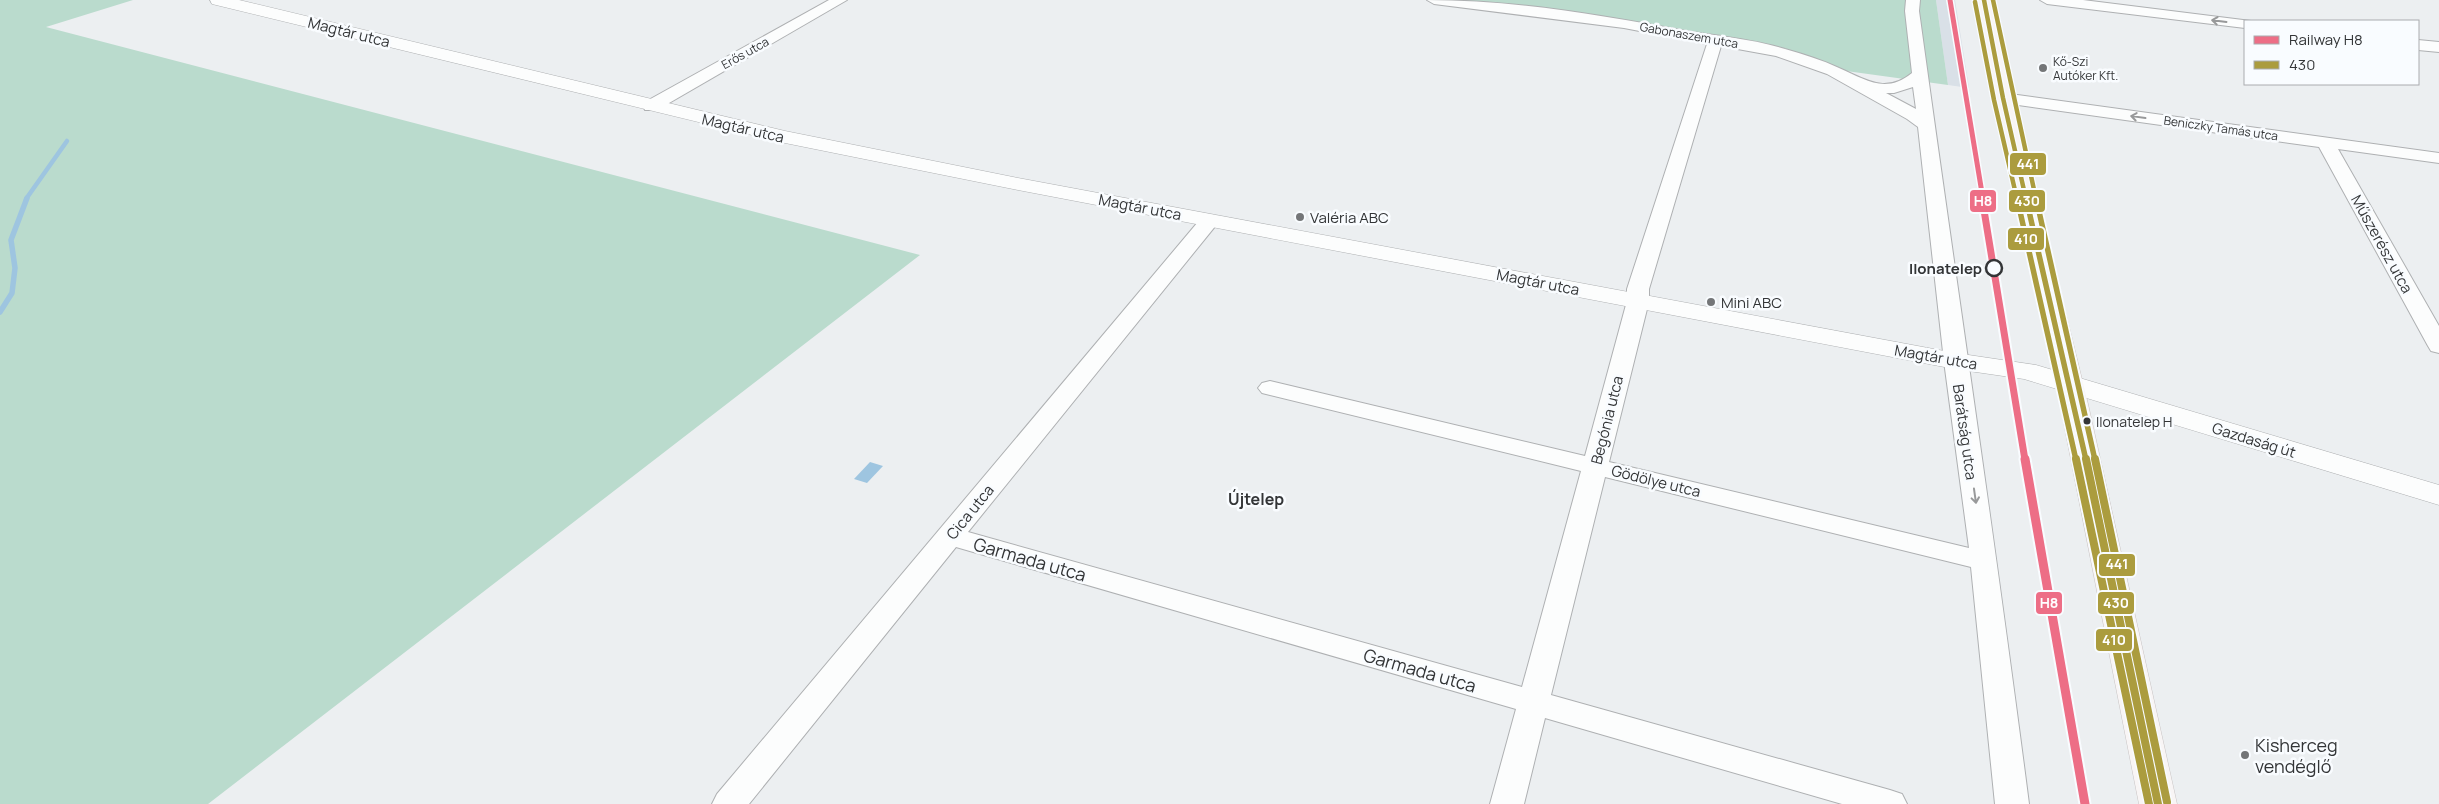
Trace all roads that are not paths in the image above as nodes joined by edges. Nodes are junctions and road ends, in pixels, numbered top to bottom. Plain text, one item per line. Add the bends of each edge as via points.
1 (218, 0) edge
2 (840, 0) edge
3 (1434, 0) edge
4 (1913, 0) edge
5 (1984, 0) edge
6 (2047, 0) edge
7 (2194, 0) edge
8 (2194, 17) junction
9 (2244, 24) edge
10 (1716, 39) junction
11 (2419, 45) edge
12 (2439, 47) edge
13 (1920, 74) junction
14 (1851, 82) junction
15 (2004, 98) junction
16 (651, 106) junction
17 (1927, 126) junction
18 (2325, 142) junction
19 (2439, 158) edge
20 (1210, 220) junction
21 (1638, 301) junction
22 (2439, 346) edge
23 (1955, 361) junction
24 (2068, 384) junction
25 (1270, 388) dead end
26 (1595, 467) junction
27 (2439, 495) edge
28 (950, 536) junction
29 (1984, 561) junction
30 (1534, 703) junction
31 (731, 804) edge
32 (1507, 804) edge
33 (1890, 804) edge
34 (2012, 804) edge
35 (2158, 804) edge

1 - 16 street, Magtár utca
2 - 16 street, Erős utca
3 - 10 street, Gabonaszem utca
4 - 13 street, Barátság utca
5 - 15 main road
6 - 8 street
7 - 8 street
9 -> 8 street
10 - 14 street, Gabonaszem utca via 1779,52 1833,71
10 - 21 street, Begónia utca via 1638,289
11 - 12 street
13 - 14 street via 1902,88 1887,89
13 - 17 street, Barátság utca
14 - 17 street, Gabonaszem utca via 1913,115
18 -> 15 street, Beniczky Tamás utca
15 - 24 main road
16 - 20 street, Magtár utca via 785,138
17 - 23 street, Barátság utca
18 - 19 street, Beniczky Tamás utca
18 - 22 street, Műszerész utca
20 - 21 street, Magtár utca
20 - 28 street, Cica utca
21 - 23 street, Magtár utca
21 - 26 street, Begónia utca
23 - 24 street, Magtár utca via 2027,371
23 -> 29 street, Barátság utca
24 - 27 street, Gazdaság út
24 - 35 main road
25 - 26 street, Gödölye utca
26 - 29 street, Gödölye utca
26 - 30 street, Begónia utca
28 - 30 street, Garmada utca
28 - 31 street, Cica utca
29 - 34 street, Barátság utca
30 - 32 street, Begónia utca
30 - 33 street, Garmada utca

